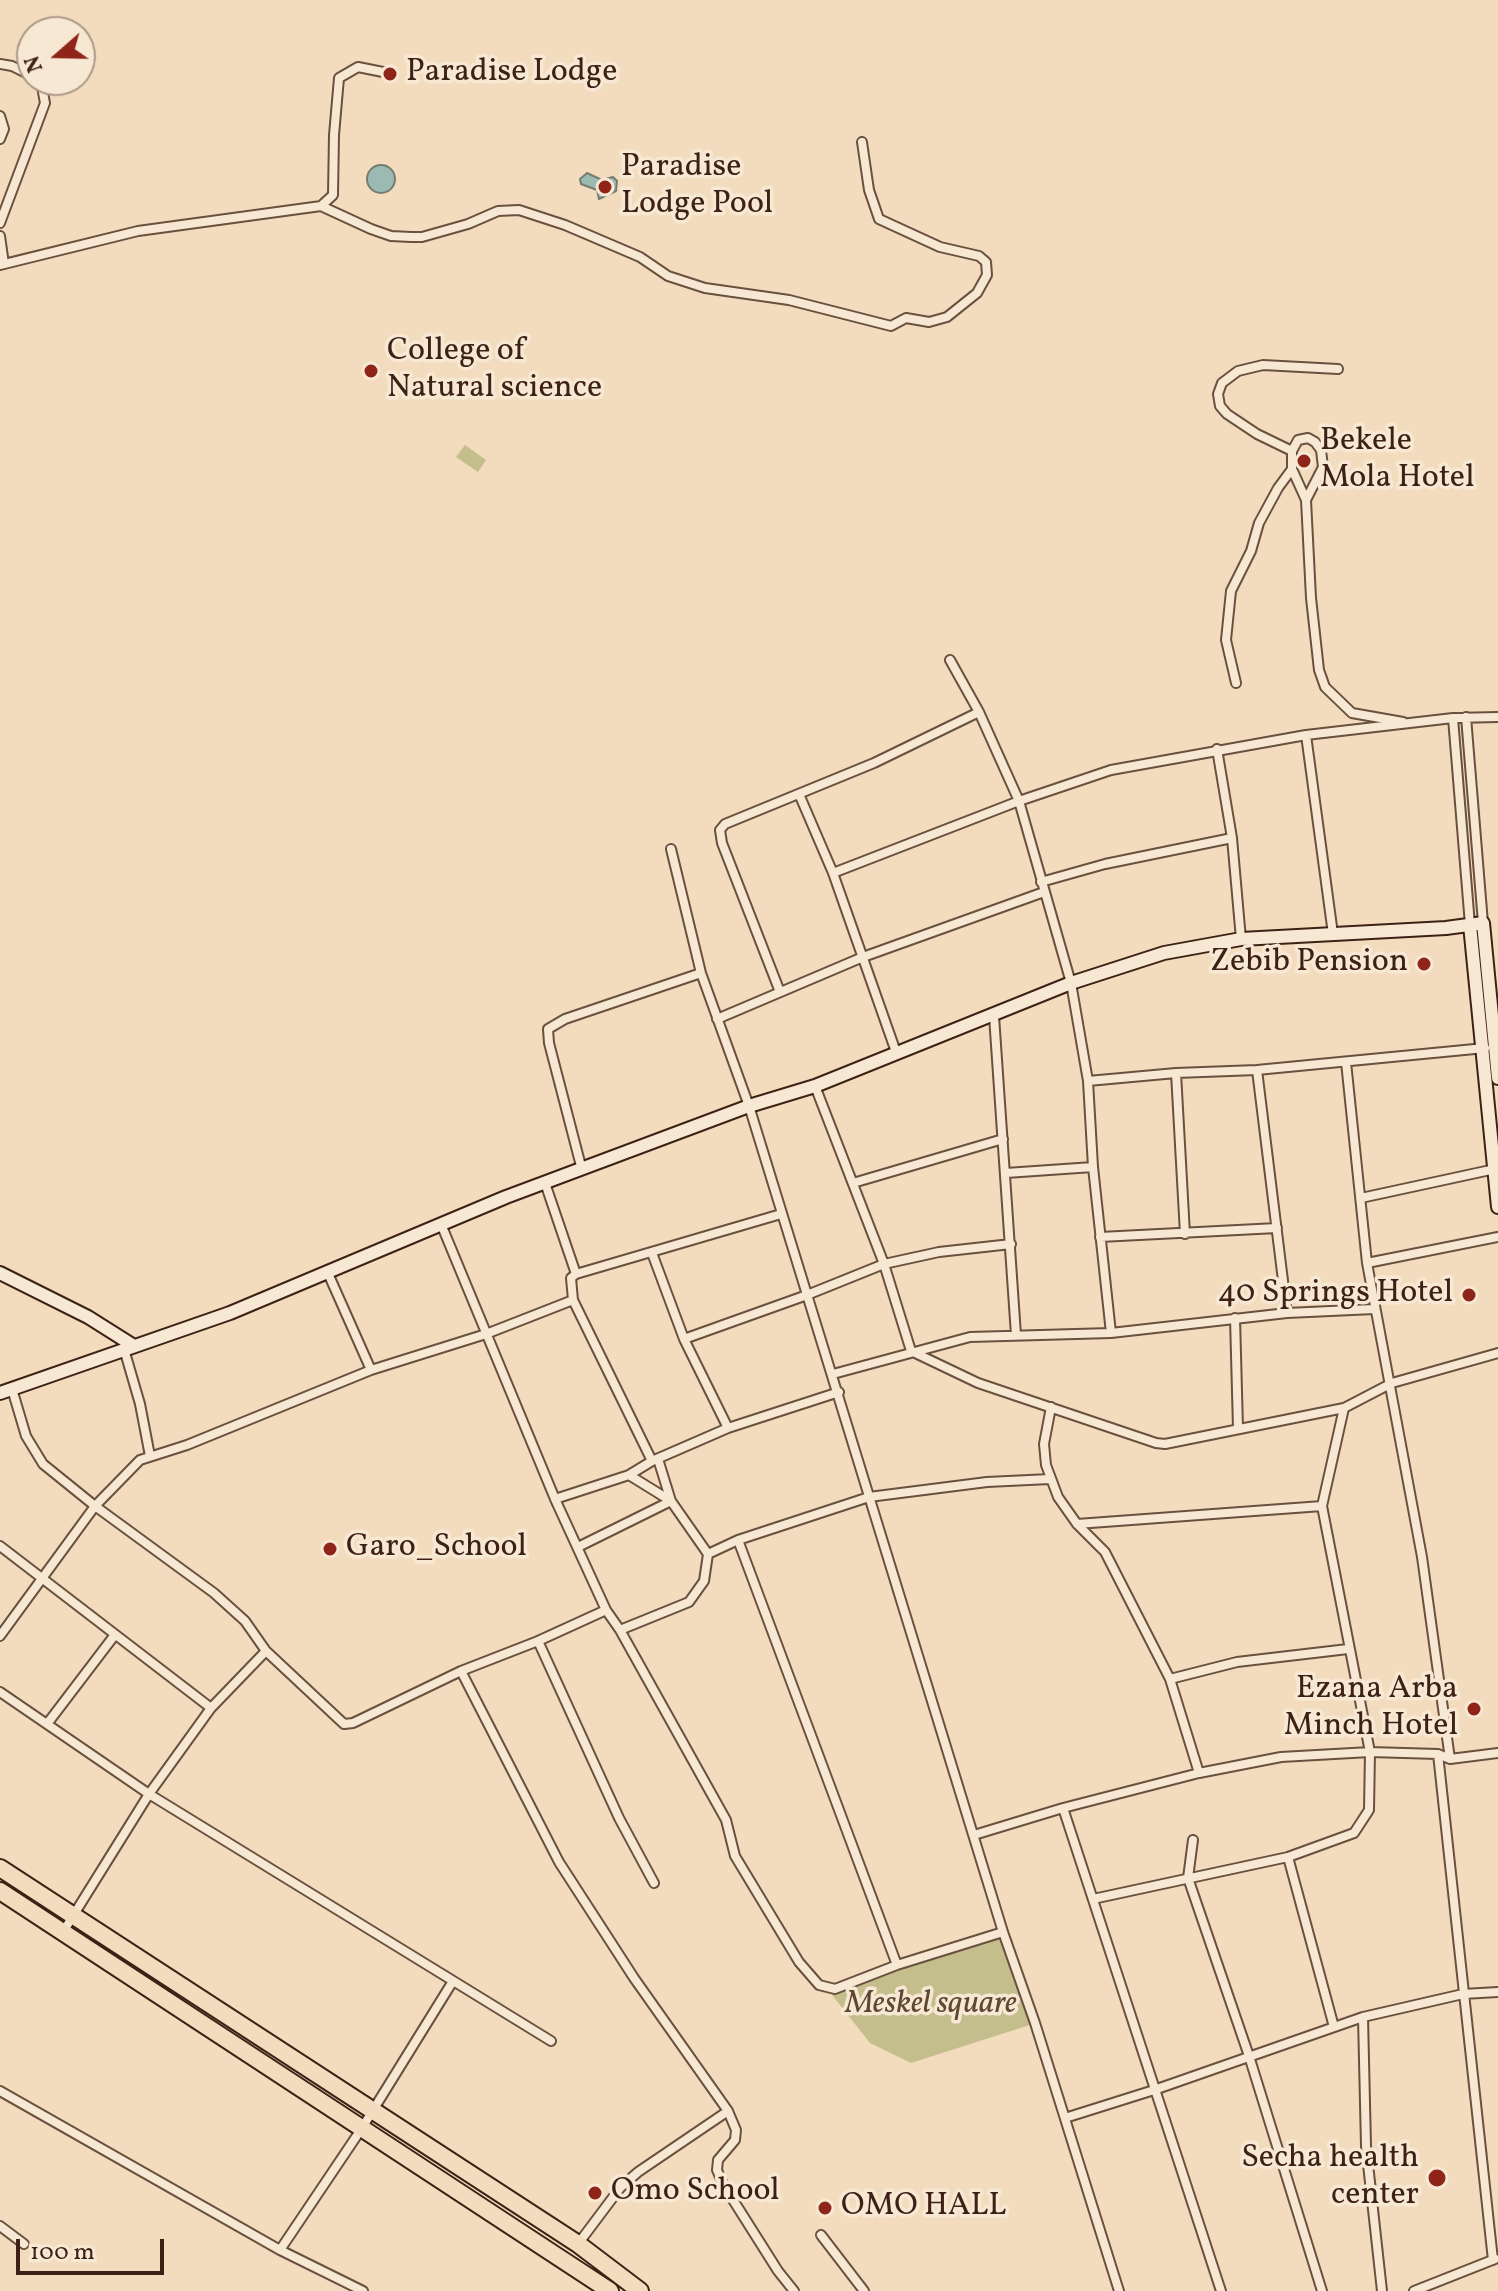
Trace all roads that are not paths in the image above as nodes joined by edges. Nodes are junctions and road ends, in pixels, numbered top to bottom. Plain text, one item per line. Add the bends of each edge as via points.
1 (383, 72) dead end
2 (44, 96) edge
3 (0, 116) edge
4 (0, 139) edge
5 (862, 142) dead end
6 (321, 206) junction
7 (0, 223) edge
8 (0, 236) edge
9 (2, 264) edge
10 (1338, 369) dead end
11 (1292, 451) junction
12 (1292, 469) junction
13 (1306, 500) junction
14 (950, 660) dead end
15 (1236, 683) dead end
16 (979, 712) junction
17 (1466, 717) junction
18 (1498, 717) edge
19 (1453, 718) junction
20 (1416, 724) junction
21 (1306, 735) junction
22 (1217, 749) junction
23 (799, 794) junction
24 (1019, 801) junction
25 (1232, 838) junction
26 (671, 849) dead end
27 (833, 873) junction
28 (1043, 887) junction
29 (1476, 924) junction
30 (1333, 934) junction
31 (1241, 939) junction
32 (863, 957) junction
33 (701, 973) junction
34 (1071, 983) junction
35 (780, 992) junction
36 (994, 1016) junction
37 (717, 1019) junction
38 (1492, 1047) edge
39 (896, 1052) junction
40 (1346, 1062) junction
41 (1257, 1070) junction
42 (1176, 1073) junction
43 (1498, 1078) edge
44 (1088, 1081) junction
45 (815, 1086) junction
46 (749, 1106) junction
47 (1003, 1139) junction
48 (1093, 1167) junction
49 (1495, 1169) junction
50 (582, 1170) junction
51 (1006, 1173) junction
52 (545, 1183) junction
53 (853, 1183) junction
54 (1361, 1198) junction
55 (1498, 1207) edge
56 (781, 1214) junction
57 (441, 1224) junction
58 (1277, 1228) junction
59 (1185, 1234) junction
60 (1100, 1237) junction
61 (1498, 1237) edge
62 (1011, 1244) junction
63 (652, 1253) junction
64 (1367, 1263) junction
65 (884, 1264) junction
66 (327, 1271) junction
67 (0, 1273) edge
68 (576, 1274) junction
69 (807, 1295) junction
70 (573, 1300) junction
71 (1374, 1309) junction
72 (1287, 1313) junction
73 (1235, 1318) junction
74 (1111, 1333) junction
75 (486, 1334) junction
76 (1016, 1335) junction
77 (684, 1339) junction
78 (129, 1348) junction
79 (911, 1351) junction
80 (1498, 1353) edge
81 (371, 1370) junction
82 (833, 1374) junction
83 (1392, 1383) junction
84 (6, 1391) edge
85 (839, 1392) junction
86 (1051, 1407) junction
87 (1344, 1408) junction
88 (728, 1428) junction
89 (1238, 1428) junction
90 (150, 1456) junction
91 (655, 1460) junction
92 (629, 1475) junction
93 (1050, 1479) junction
94 (869, 1497) junction
95 (555, 1499) junction
96 (671, 1501) junction
97 (95, 1506) junction
98 (1322, 1506) junction
99 (1077, 1524) junction
100 (738, 1540) junction
101 (0, 1546) edge
102 (578, 1547) junction
103 (708, 1554) junction
104 (42, 1579) junction
105 (606, 1610) junction
106 (620, 1630) junction
107 (0, 1636) edge
108 (114, 1636) junction
109 (538, 1641) junction
110 (1348, 1649) junction
111 (266, 1651) junction
112 (461, 1671) junction
113 (1170, 1679) junction
114 (0, 1692) edge
115 (211, 1708) junction
116 (47, 1724) junction
117 (1370, 1752) junction
118 (1498, 1753) edge
119 (1438, 1754) junction
120 (1450, 1759) junction
121 (1199, 1773) junction
122 (149, 1794) junction
123 (1063, 1808) junction
124 (974, 1835) junction
125 (1193, 1840) dead end
126 (1288, 1857) junction
127 (0, 1868) edge
128 (1188, 1878) junction
129 (654, 1883) dead end
130 (0, 1891) edge
131 (1093, 1899) junction
132 (74, 1915) junction
133 (63, 1932) junction
134 (1003, 1932) junction
135 (897, 1965) junction
136 (453, 1981) junction
137 (1498, 1992) edge
138 (1463, 1994) junction
139 (1363, 2017) junction
140 (1334, 2027) junction
141 (551, 2041) dead end
142 (1249, 2056) junction
143 (1154, 2090) junction
144 (0, 2091) edge
145 (373, 2110) junction
146 (728, 2111) junction
147 (1065, 2118) junction
148 (362, 2128) junction
149 (0, 2226) edge
150 (821, 2235) dead end
151 (24, 2244) dead end
152 (578, 2244) junction
153 (280, 2250) junction
154 (1496, 2259) edge
155 (363, 2291) edge
156 (610, 2291) edge
157 (640, 2291) edge
158 (794, 2291) edge
159 (864, 2291) edge
160 (1119, 2291) edge
161 (1221, 2291) edge
162 (1322, 2291) edge
163 (1382, 2291) edge
164 (1414, 2291) edge

1 - 6 street via 358,67 339,78 333,195
2 - 7 street
3 - 4 street
5 - 6 street via 879,219 986,262 987,275 977,293 947,317 929,322 906,318 891,326 789,300 705,288 519,210 498,211 411,237 391,236
6 - 9 street via 138,231
8 - 9 street
10 - 11 street via 1263,365 1238,371 1222,383 1218,394 1227,414
11 - 12 street
11 - 13 street via 1298,440 1308,438 1321,450 1323,467
12 - 13 street
12 - 15 street via 1259,523 1231,591 1226,640
13 - 20 street via 1311,598 1325,687 1352,713
14 - 16 street
16 - 23 street
16 - 24 street
17 - 18 street
17 - 19 street
17 - 29 street
19 - 20 street
19 - 29 street
20 - 21 street
21 - 22 street
21 - 30 street
22 - 24 street via 1111,770
22 - 25 street
23 - 27 street
23 - 35 street via 720,830
24 - 27 street
24 - 28 street
25 - 28 street via 1105,864
25 - 31 street
26 - 33 street
27 - 32 street
28 - 32 street
28 - 34 street
29 - 30 street
29 - 38 street
30 - 31 street
31 - 34 street via 1164,953
32 - 35 street
32 - 39 street
33 - 37 street
33 - 50 street via 548,1029
34 - 36 street
34 - 44 street
35 - 37 street
36 - 39 street
36 - 47 street
37 - 46 street
38 - 40 street
38 - 43 street
38 - 49 street
39 - 45 street
40 - 41 street
40 - 54 street
41 - 42 street
41 - 58 street
42 - 44 street
42 - 59 street
44 - 48 street
45 - 46 street
45 - 53 street
46 - 50 street
46 - 56 street
47 - 51 street
47 - 53 street
48 - 51 street
48 - 60 street
49 - 54 street
49 - 55 street
50 - 52 street
51 - 62 street
52 - 57 street
52 - 68 street
53 - 65 street
54 - 64 street
56 - 63 street
56 - 69 street
57 - 66 street
57 - 75 street
58 - 59 street
58 - 72 street
59 - 60 street
60 - 74 street
61 - 64 street
62 - 65 street
62 - 76 street
63 - 68 street
63 - 77 street
64 - 71 street
65 - 69 street
65 - 79 street
66 - 78 street
66 - 81 street
67 - 78 street via 88,1317
68 - 70 street via 571,1278
69 - 77 street
69 - 82 street
70 - 75 street
70 - 91 street
71 - 72 street
71 - 83 street
72 - 73 street
73 - 74 street
73 - 89 street
74 - 76 street
75 - 81 street
75 - 95 street
76 - 79 street via 970,1337
77 - 88 street
78 - 84 street
78 - 90 street
79 - 82 street
79 - 86 street via 978,1383
80 - 83 street
81 - 90 street
82 - 85 street
83 - 87 street
83 - 120 street
84 - 97 street via 32,1451
85 - 88 street
85 - 94 street
86 - 89 street via 1156,1443
86 - 93 street via 1044,1444
87 - 89 street
87 - 98 street
88 - 91 street
90 - 97 street
91 - 92 street
91 - 96 street
92 - 95 street
92 - 96 street
93 - 94 street
93 - 99 street
94 - 100 street
94 - 124 street
95 - 102 street
96 - 102 street
96 - 103 street
97 - 104 street
97 - 111 street via 214,1593 245,1621
98 - 99 street
98 - 110 street
99 - 113 street via 1105,1552
100 - 103 street
100 - 135 street
101 - 104 street
102 - 105 street
103 - 106 street via 704,1581 689,1602
104 - 107 street
104 - 108 street
105 - 106 street
105 - 109 street
106 - 135 street via 726,1820 735,1856 799,1962 819,1985 835,1989
108 - 115 street
108 - 116 street
109 - 112 street
109 - 129 street
110 - 113 street via 1237,1662
110 - 117 street
111 - 112 street via 344,1724
111 - 115 street
112 - 146 street via 559,1862
113 - 121 street
114 - 116 street
115 - 122 street
116 - 122 street
117 - 119 street
117 - 121 street via 1281,1757
117 - 126 street via 1369,1810 1354,1833
118 - 120 street
119 - 120 street
119 - 138 street
121 - 123 street
122 - 132 street
122 - 136 street
123 - 124 street
123 - 131 street
124 - 134 street
125 - 128 street
126 - 128 street
126 - 140 street
127 - 132 highway
128 - 131 street
128 - 142 street
130 - 133 highway
131 - 143 street
132 - 133 street
132 - 145 highway
133 - 148 highway
134 - 135 street
134 - 147 street
136 - 141 street
136 - 145 street
137 - 138 street
138 - 139 street
138 - 154 street
139 - 140 street
139 - 163 street via 1366,2146
140 - 142 street
142 - 143 street
142 - 162 street
143 - 147 street
143 - 161 street
144 - 153 street
145 - 148 street
145 - 152 highway
146 - 152 street via 638,2172
146 - 158 street via 735,2140 718,2160 717,2170
147 - 160 street
148 - 153 street
148 - 156 highway
149 - 151 street
150 - 159 street
152 - 157 highway
153 - 155 street
154 - 164 street

